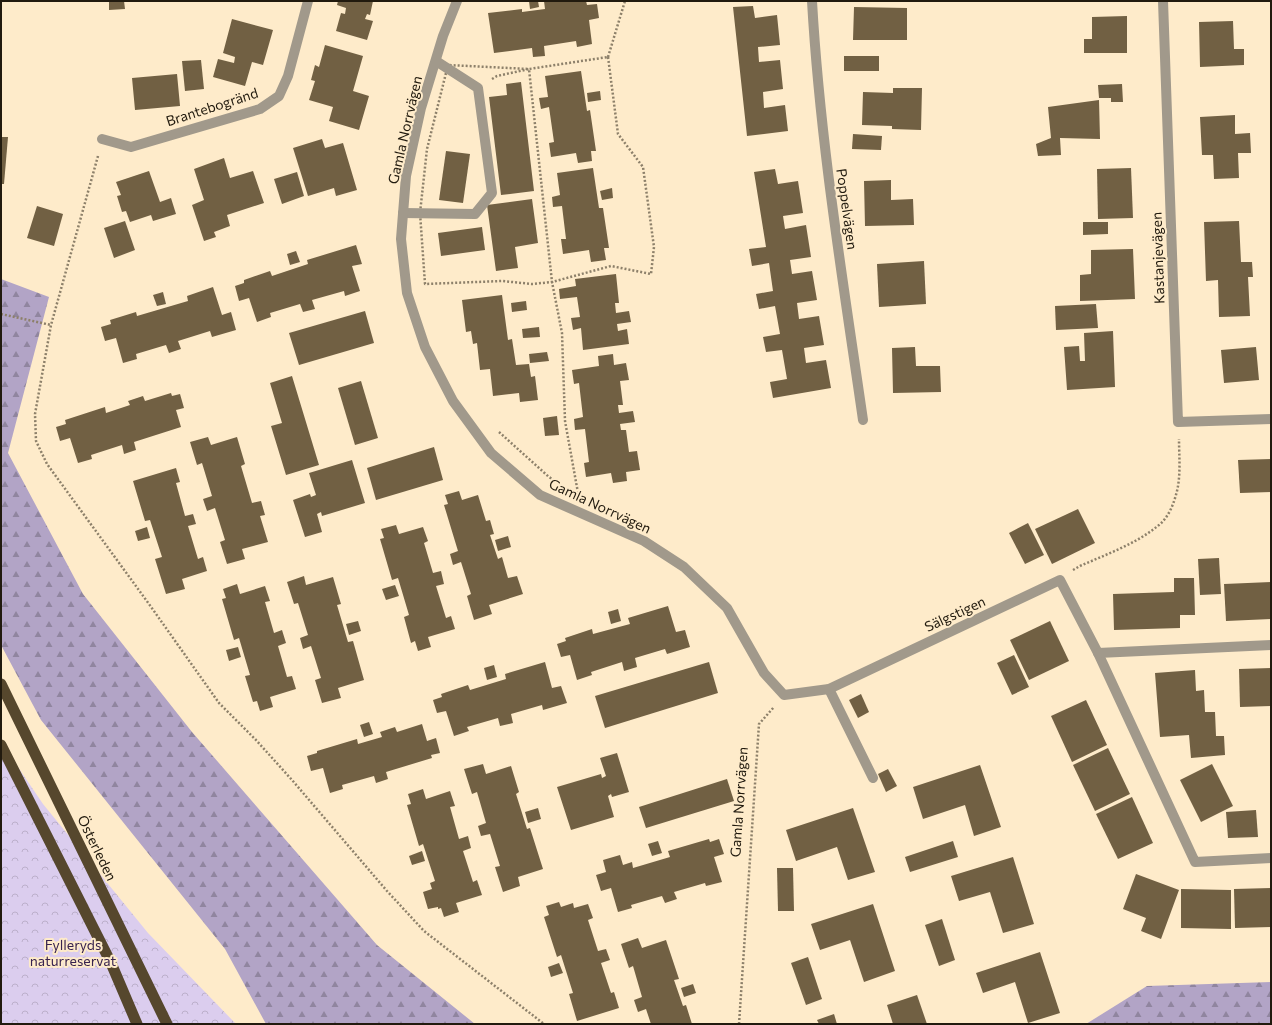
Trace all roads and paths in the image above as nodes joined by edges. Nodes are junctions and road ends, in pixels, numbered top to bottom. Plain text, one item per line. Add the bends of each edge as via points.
1 (308, 1) edge
2 (457, 1) edge
3 (625, 1) edge
4 (812, 1) edge
5 (1163, 1) edge
6 (608, 57) junction
7 (436, 61) junction
8 (448, 68) junction
9 (529, 69) junction
10 (478, 88) junction
11 (102, 139) joint
12 (403, 212) junction
13 (420, 213) junction
14 (552, 282) junction
15 (1, 314) edge
16 (51, 326) junction
17 (1271, 419) edge
18 (863, 420) dead end
19 (1178, 422) junction
20 (493, 427) dead end
21 (561, 484) dead end
22 (573, 491) dead end
23 (1060, 580) junction
24 (1271, 645) edge
25 (1098, 653) junction
26 (1, 684) edge
27 (829, 689) junction
28 (784, 695) junction
29 (1, 745) edge
30 (873, 778) dead end
31 (1271, 858) edge
32 (137, 1024) edge
33 (168, 1024) edge
34 (544, 1024) edge
35 (739, 1024) edge

1 - 11 street, Brantebogränd via 288,76 279,96 260,109 131,147
2 - 7 street, Gamla Norrvägen
3 - 6 path
4 - 18 street, Poppelvägen via 815,62 830,195
5 - 19 street, Kastanjevägen
6 - 9 path
6 - 14 path via 618,134 643,167 654,247 651,274 611,266
7 - 8 street
7 - 12 street, Gamla Norrvägen via 421,108 406,176
8 - 9 path via 448,65
8 - 10 street
8 - 13 path via 427,149
9 - 10 path via 496,76
9 - 14 path
10 - 13 street via 492,193 475,214
11 - 16 path
12 - 13 street
12 - 28 street, Gamla Norrvägen via 401,238 407,293 425,348 453,401 491,454 540,495 644,541 684,567 727,608 764,673
13 - 14 path via 425,284
14 - 22 path via 562,333 565,421 579,494
15 - 16 path
16 - 34 path via 35,414 36,441 47,464 219,703 292,780 424,931
17 - 19 street
19 - 23 path via 1178,490 1171,509 1160,525 1137,541 1080,566
20 - 21 path via 549,477
23 - 25 street
23 - 27 street, Sälgstigen
24 - 25 street
25 - 31 street via 1194,862
26 - 33 highway, Österleden
27 - 28 street, Sälgstigen
27 - 30 street
28 - 35 path, Gamla Norrvägen via 759,724
29 - 32 highway via 111,963

